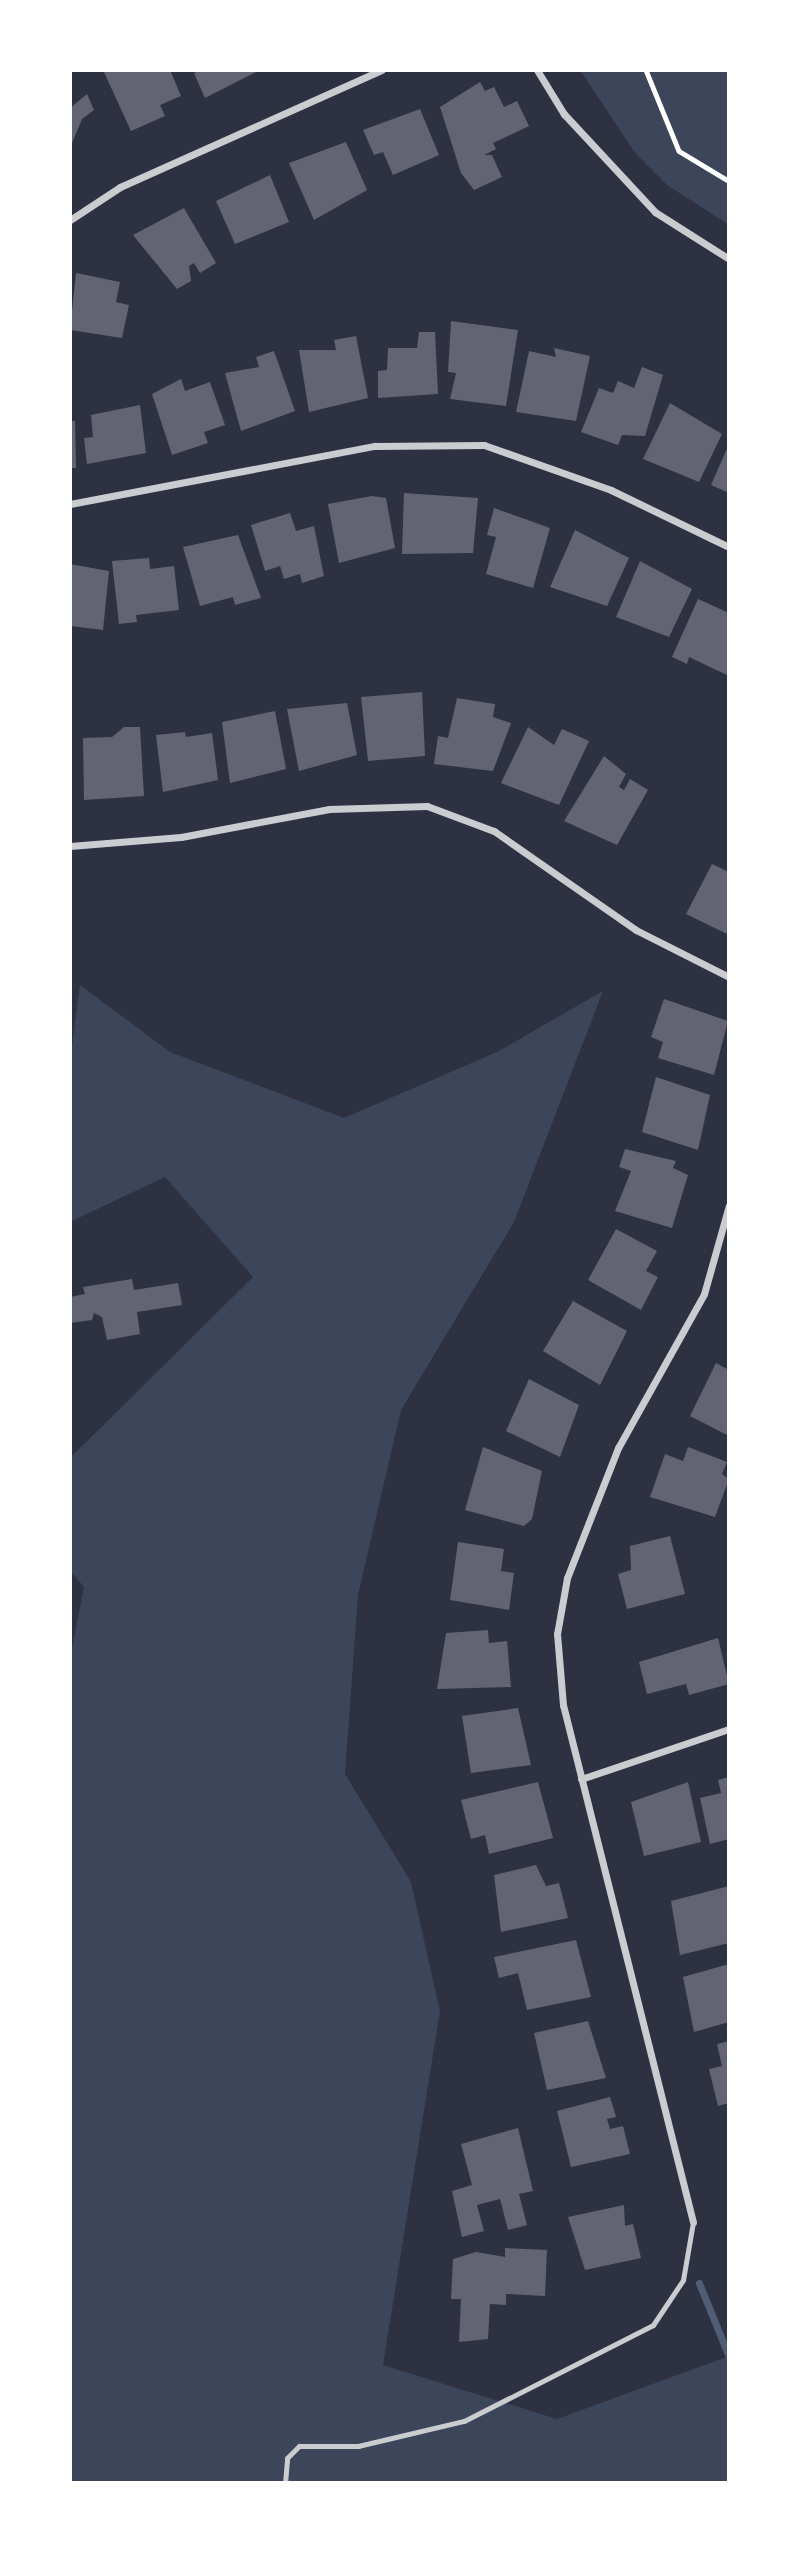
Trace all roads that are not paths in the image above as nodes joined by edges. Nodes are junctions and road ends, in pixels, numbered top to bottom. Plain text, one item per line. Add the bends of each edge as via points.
1 (382, 70) edge
2 (537, 70) edge
3 (70, 220) edge
4 (729, 259) edge
5 (70, 504) edge
6 (729, 547) edge
7 (70, 846) edge
8 (729, 977) edge
9 (729, 1205) edge
10 (729, 1730) edge
11 (581, 1779) junction
12 (692, 2222) joint
13 (285, 2483) edge

1 - 3 street via 120,187
2 - 4 street via 564,114 655,212
5 - 6 street via 375,446 484,445 611,490
7 - 8 street via 181,836 329,809 427,806 494,831 636,930 687,961
9 - 11 street via 704,1294 618,1448 568,1578 556,1634 562,1705
10 - 11 street
11 - 12 street
12 - 13 lane via 683,2280 653,2325 464,2421 358,2446 299,2446 287,2458

